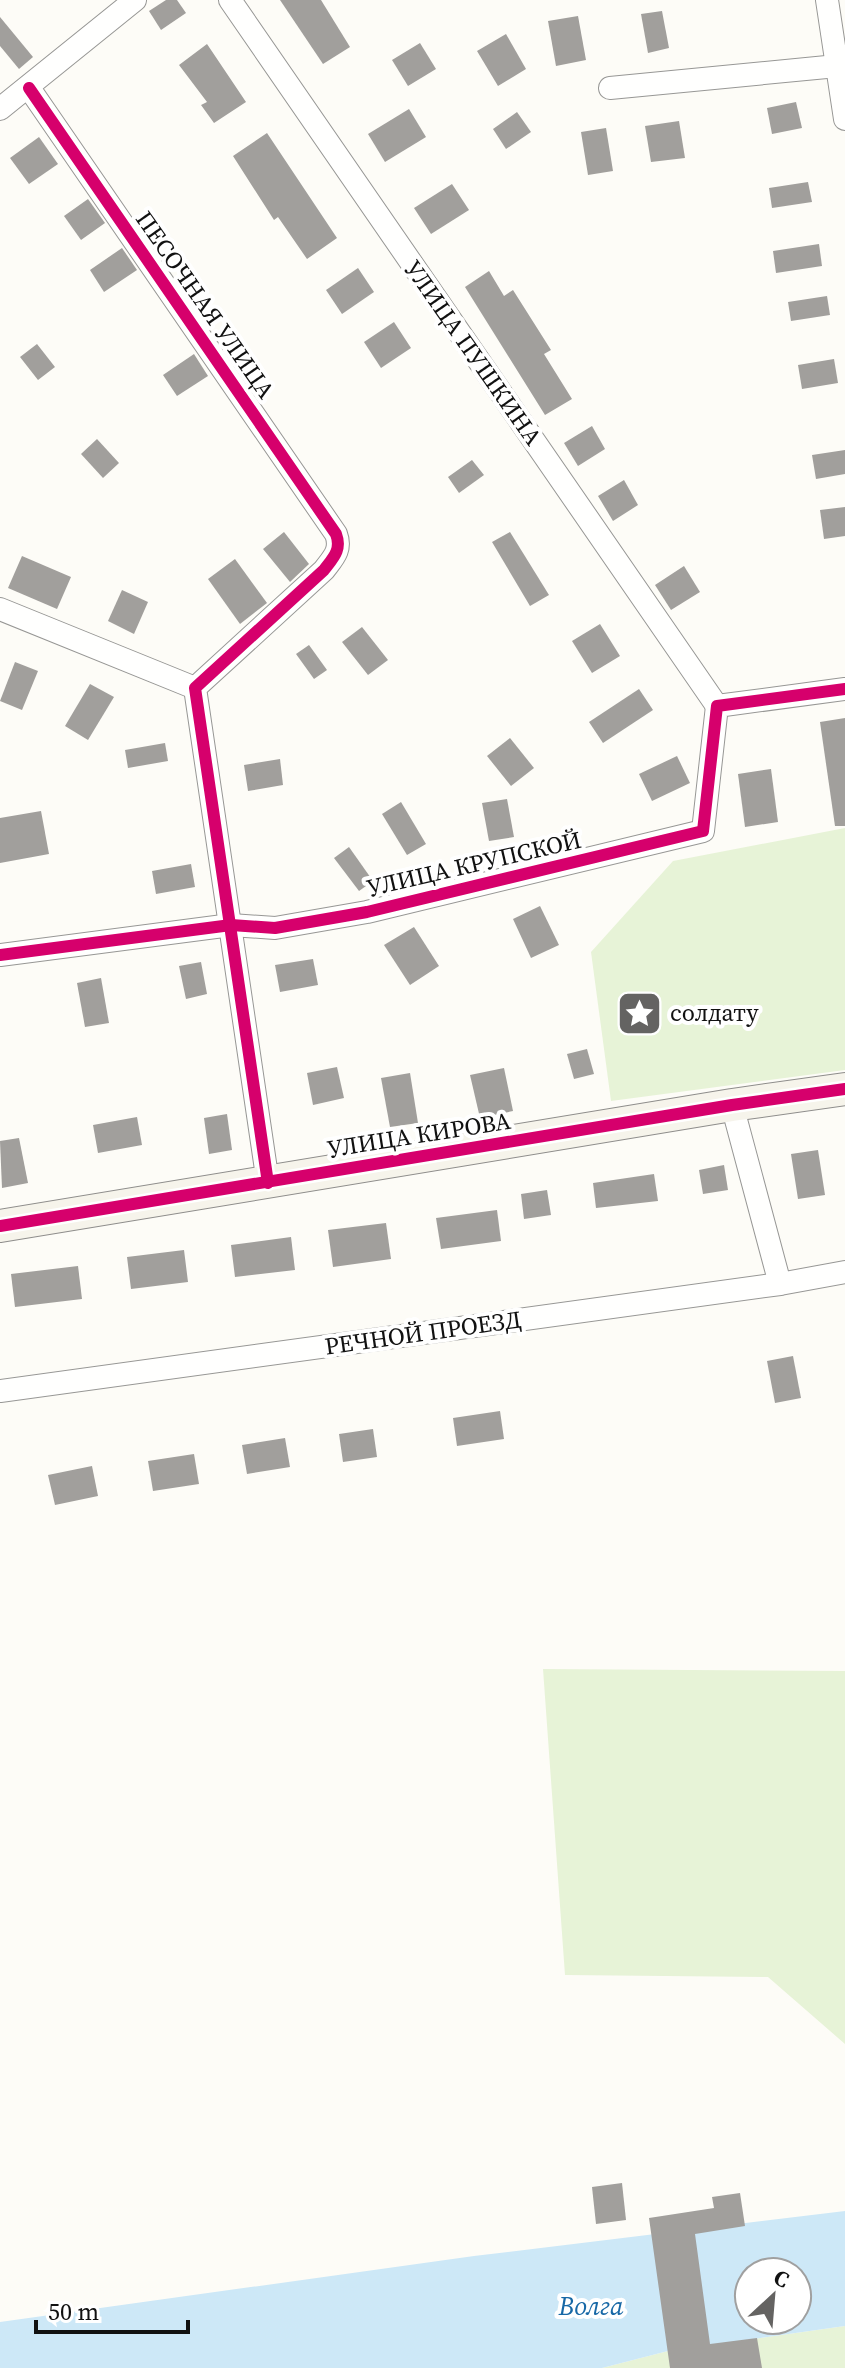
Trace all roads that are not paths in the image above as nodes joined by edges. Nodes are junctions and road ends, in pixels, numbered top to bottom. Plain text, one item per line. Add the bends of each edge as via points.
1 (135, 0) edge
2 (230, 0) edge
3 (827, 0) edge
4 (837, 66) junction
5 (29, 88) junction
6 (610, 88) dead end
7 (0, 109) edge
8 (845, 119) edge
9 (0, 609) edge
10 (195, 688) junction
11 (845, 689) edge
12 (717, 706) junction
13 (231, 925) junction
14 (0, 955) edge
15 (845, 1089) edge
16 (732, 1105) junction
17 (268, 1183) junction
18 (0, 1226) edge
19 (845, 1272) edge
20 (780, 1284) junction
21 (0, 1391) edge

1 - 5 street
2 - 12 street, УЛИЦА ПУШКИНА
3 - 4 street
4 - 6 street
4 - 8 street
5 - 7 street
5 - 10 street, ПЕСОЧНАЯ УЛИЦА via 336,534 339,550 324,570
9 - 10 street
10 - 13 street
11 - 12 street
12 - 13 street, УЛИЦА КРУПСКОЙ via 703,831 367,912 275,928
13 - 14 street, УЛИЦА КРУПСКОЙ
13 - 17 street
15 - 16 street, УЛИЦА КИРОВА
16 - 17 street, УЛИЦА КИРОВА
16 - 20 street
17 - 18 street, УЛИЦА КИРОВА
19 - 20 street, РЕЧНОЙ ПРОЕЗД
20 - 21 street, РЕЧНОЙ ПРОЕЗД

